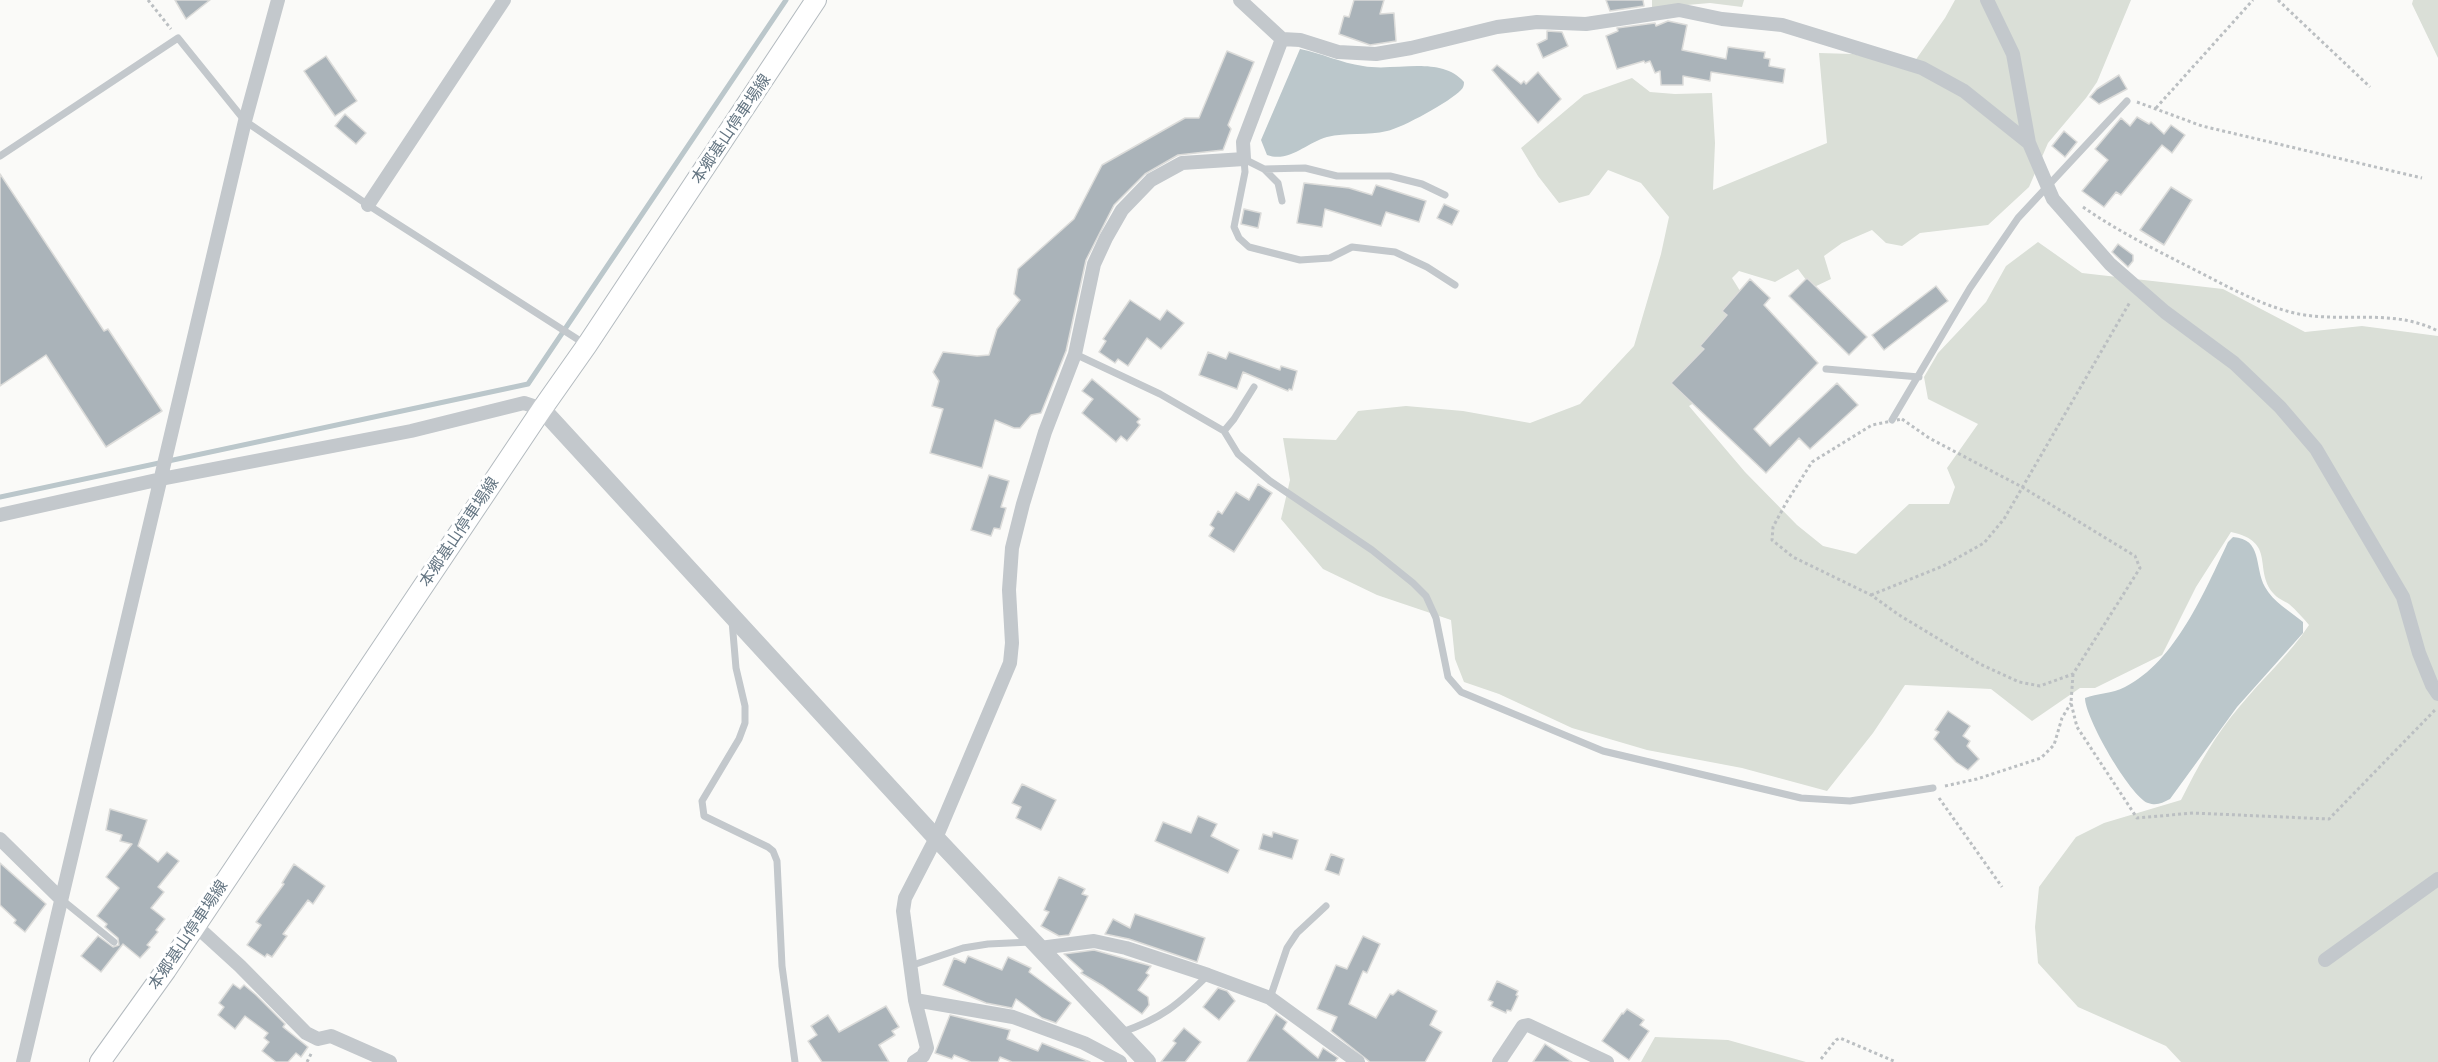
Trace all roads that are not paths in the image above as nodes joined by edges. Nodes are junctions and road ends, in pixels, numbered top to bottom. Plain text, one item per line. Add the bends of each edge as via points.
1 (278, 0) edge
2 (504, 0) edge
3 (816, 0) edge
4 (1240, 0) edge
5 (1987, 0) edge
6 (1282, 39) junction
7 (2127, 101) road end
8 (246, 121) junction
9 (2030, 143) junction
10 (0, 156) edge
11 (1244, 159) junction
12 (1264, 169) junction
13 (2048, 187) junction
14 (1445, 195) dead end
15 (1282, 201) dead end
16 (368, 205) junction
17 (1455, 285) dead end
18 (587, 345) junction
19 (1075, 354) junction
20 (1826, 369) dead end
21 (1919, 377) junction
22 (1254, 387) dead end
23 (542, 409) junction
24 (1892, 420) road end
25 (1224, 431) junction
26 (161, 479) junction
27 (0, 515) edge
28 (733, 616) junction
29 (2438, 694) edge
30 (1933, 788) road end
31 (936, 838) junction
32 (0, 839) edge
33 (2438, 879) edge
34 (61, 899) junction
35 (1326, 906) dead end
36 (195, 925) junction
37 (114, 942) dead end
38 (1037, 945) junction
39 (2325, 960) dead end
40 (910, 966) junction
41 (1208, 975) junction
42 (1270, 998) junction
43 (915, 1000) junction
44 (1119, 1033) junction
45 (23, 1062) edge
46 (100, 1062) edge
47 (390, 1062) edge
48 (795, 1062) edge
49 (914, 1062) edge
50 (1120, 1062) edge
51 (1147, 1062) edge
52 (1358, 1062) edge
53 (1499, 1062) edge
54 (1607, 1062) edge

1 - 8 street
2 - 16 street
3 - 18 main road, 本郷基山停車場線
4 - 6 street
5 - 9 street via 2013,54
6 - 9 street via 1300,40 1338,52 1376,54 1497,27 1537,22 1586,24 1679,10 1782,26 1922,68 1964,91
6 - 11 street via 1243,142
7 - 13 lane
8 - 10 lane via 178,38
8 - 16 lane
8 - 26 street
9 - 13 street
11 - 12 lane
11 - 17 lane via 1234,227 1249,247 1299,260 1330,258 1352,247 1395,252
11 - 19 street via 1182,163 1151,180 1122,210 1094,264
12 - 14 lane via 1305,168 1337,176 1390,176
12 - 15 lane via 1278,183
13 - 21 lane via 2019,218 1970,288
13 - 29 street via 2110,264 2165,312 2234,363 2316,449 2403,597 2419,653
16 - 18 lane
18 - 23 main road, 本郷基山停車場線
19 - 25 lane via 1160,394
19 - 31 street via 1045,432 1012,548 1010,663
20 - 21 lane
21 - 24 lane
22 - 25 lane
23 - 26 street via 524,403 411,431
23 - 28 street
23 - 36 main road, 本郷基山停車場線
25 - 30 lane via 1238,453 1270,481 1372,550 1426,596 1436,618 1448,677 1461,692 1603,751 1801,798 1850,801
26 - 27 street
26 - 34 street
28 - 31 street
28 - 48 lane via 731,630 745,723 702,801 704,816 768,847 777,861 782,966
31 - 38 street
31 - 40 street via 905,898
32 - 34 street
33 - 39 street
34 - 37 lane
34 - 45 street
35 - 42 lane via 1287,948
36 - 46 main road, 本郷基山停車場線
36 - 47 street via 306,1033 318,1039 331,1036
38 - 40 lane via 963,948
38 - 41 street via 1094,941
38 - 44 street
40 - 43 street
41 - 42 street
41 - 44 lane via 1178,1005 1147,1024
42 - 52 street
43 - 49 street via 927,1048
43 - 50 street via 1013,1017 1084,1043
44 - 51 street
53 - 54 street via 1528,1024

